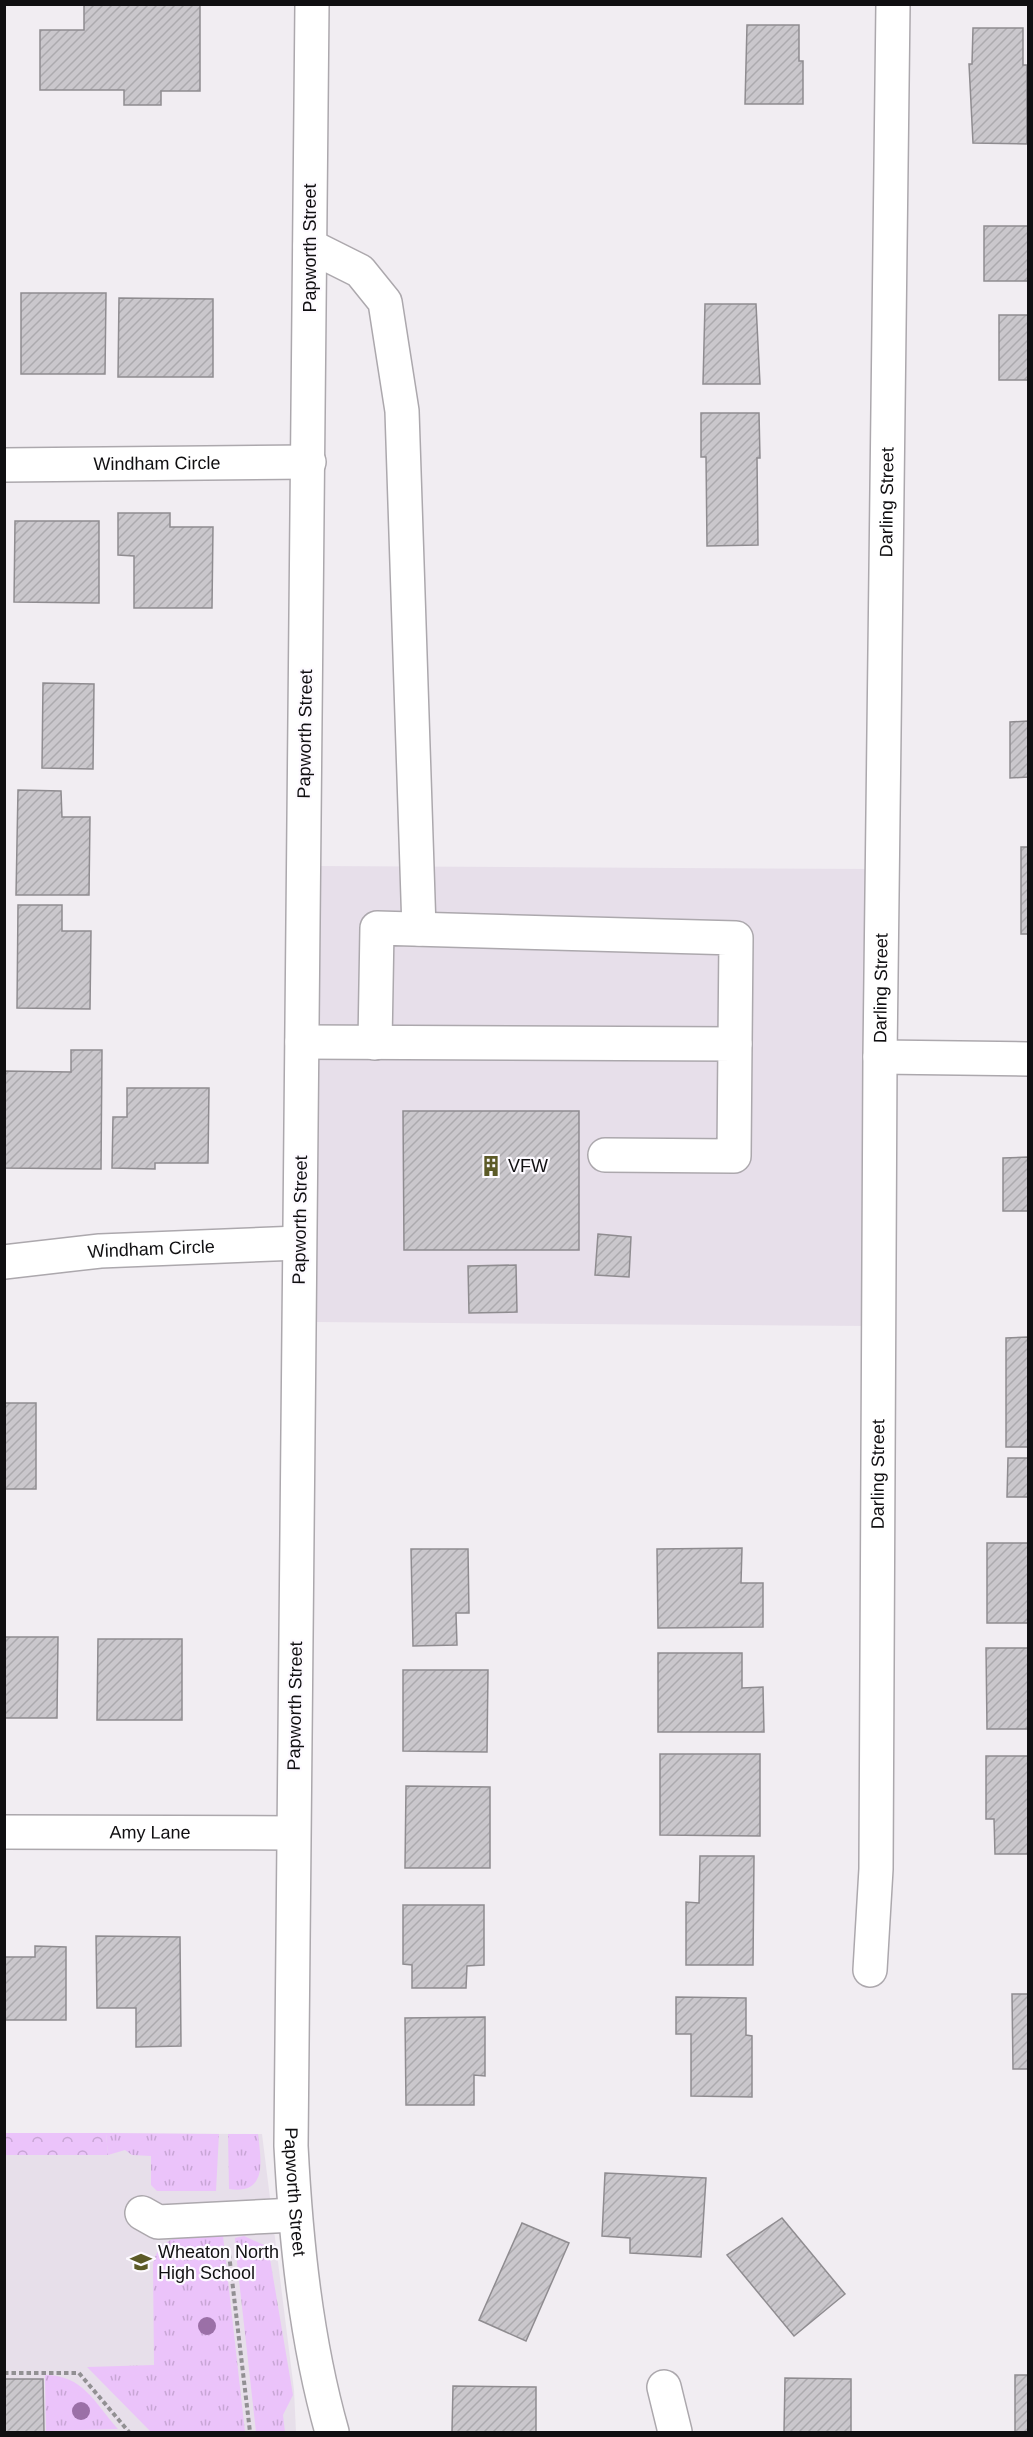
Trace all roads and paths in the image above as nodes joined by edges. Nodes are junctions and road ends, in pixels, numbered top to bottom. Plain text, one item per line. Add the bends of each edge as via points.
1 (312, 4) edge
2 (892, 4) edge
3 (310, 246) junction
4 (309, 462) junction
5 (4, 465) edge
6 (419, 929) junction
7 (302, 1042) junction
8 (375, 1043) junction
9 (735, 1044) junction
10 (880, 1057) junction
11 (1029, 1059) edge
12 (605, 1155) dead end
13 (299, 1243) junction
14 (4, 1262) edge
15 (4, 1832) edge
16 (293, 1833) junction
17 (870, 1970) dead end
18 (141, 2213) dead end
19 (295, 2215) junction
20 (228, 2246) dead end
21 (4, 2373) edge
22 (664, 2387) dead end
23 (129, 2433) edge
24 (250, 2433) edge
25 (332, 2433) edge
26 (675, 2433) edge

1 - 3 street, Papworth Street
2 - 10 street, Darling Street
3 - 4 street, Papworth Street
3 - 6 street via 360,270 385,302 387,313 402,411
4 - 5 street, Windham Circle
4 - 7 street, Papworth Street
6 - 8 street via 377,928
6 - 9 street via 736,939
7 - 8 street
7 - 13 street, Papworth Street
8 - 9 street
9 - 12 street via 734,1156
10 - 11 street
10 - 17 street, Darling Street via 876,1869
13 - 14 street, Windham Circle via 100,1251
13 - 16 street, Papworth Street
15 - 16 street, Amy Lane
16 - 19 street, Papworth Street via 291,2146
18 - 19 street via 158,2222
19 - 25 street, Papworth Street via 315,2362
20 - 24 path
21 - 23 path via 80,2373
22 - 26 street

